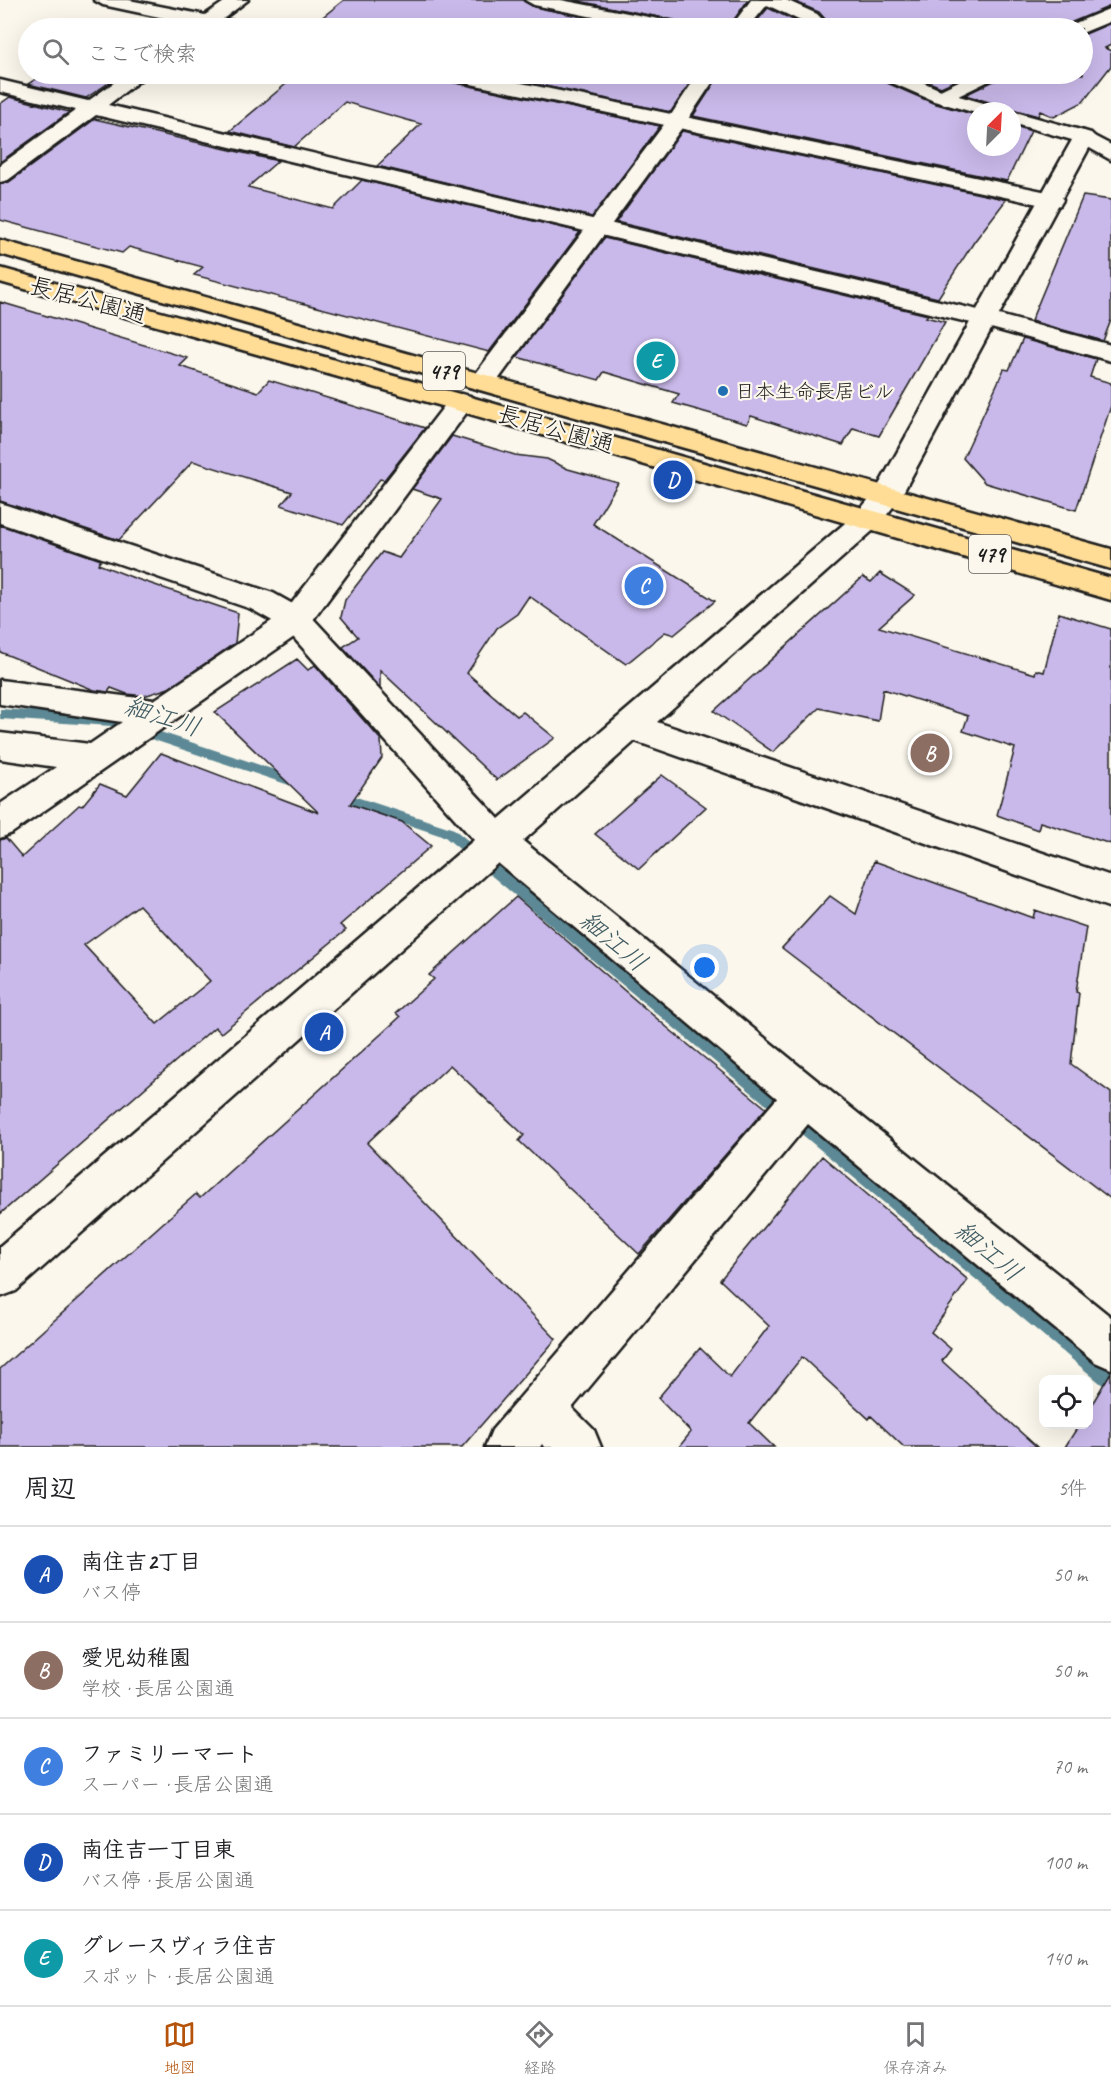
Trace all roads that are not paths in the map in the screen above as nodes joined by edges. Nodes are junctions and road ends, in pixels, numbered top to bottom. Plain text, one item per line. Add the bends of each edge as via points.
1 (103, 0) edge
2 (239, 0) edge
3 (534, 0) edge
4 (761, 0) edge
5 (771, 0) edge
6 (1111, 14) edge
7 (176, 18) edge
8 (214, 18) edge
9 (624, 18) edge
10 (747, 18) edge
11 (810, 18) edge
12 (1093, 22) edge
13 (124, 84) edge
14 (500, 84) edge
15 (701, 84) edge
16 (911, 84) edge
17 (968, 84) edge
18 (0, 86) edge
19 (941, 97) junction
20 (967, 104) edge
21 (91, 108) junction
22 (1021, 120) edge
23 (677, 121) junction
24 (1084, 137) junction
25 (1111, 154) edge
26 (0, 175) edge
27 (1052, 200) junction
28 (598, 227) junction
29 (0, 247) edge
30 (0, 275) edge
31 (986, 319) junction
32 (1111, 353) edge
33 (472, 392) junction
34 (877, 508) junction
35 (0, 513) edge
36 (1111, 559) edge
37 (1111, 589) edge
38 (296, 620) junction
39 (0, 692) edge
40 (159, 714) junction
41 (630, 726) junction
42 (0, 746) edge
43 (95, 758) junction
44 (0, 823) edge
45 (497, 841) junction
46 (1111, 892) edge
47 (805, 1096) junction
48 (0, 1275) edge
49 (1111, 1346) edge
50 (541, 1409) junction
51 (509, 1447) edge
52 (577, 1447) edge

1 - 7 street
2 - 8 street
3 - 9 street
4 - 10 street
5 - 11 street
6 - 12 street
13 - 21 street
14 - 23 street
15 - 23 street
16 - 19 street
17 - 19 street
18 - 21 street
19 - 20 street
21 - 26 street
21 - 28 street
22 - 24 street
23 - 27 street
23 - 28 street
24 - 25 street
24 - 27 street
27 - 31 street
28 - 31 street
28 - 33 street
29 - 33 highway, 長居公園通 / 479
30 - 33 highway, 長居公園通 / 479
31 - 32 street
31 - 34 street
33 - 34 highway, 長居公園通 / 479
33 - 38 street
34 - 36 highway, 長居公園通 / 479
34 - 37 highway, 長居公園通 / 479
34 - 41 street
35 - 38 street via 262,601
38 - 40 street
38 - 45 street
39 - 40 street
40 - 43 street
41 - 45 street
41 - 46 street
42 - 43 street
43 - 44 street
45 - 47 street
45 - 48 street
47 - 49 street
47 - 50 street
50 - 51 street
50 - 52 street

